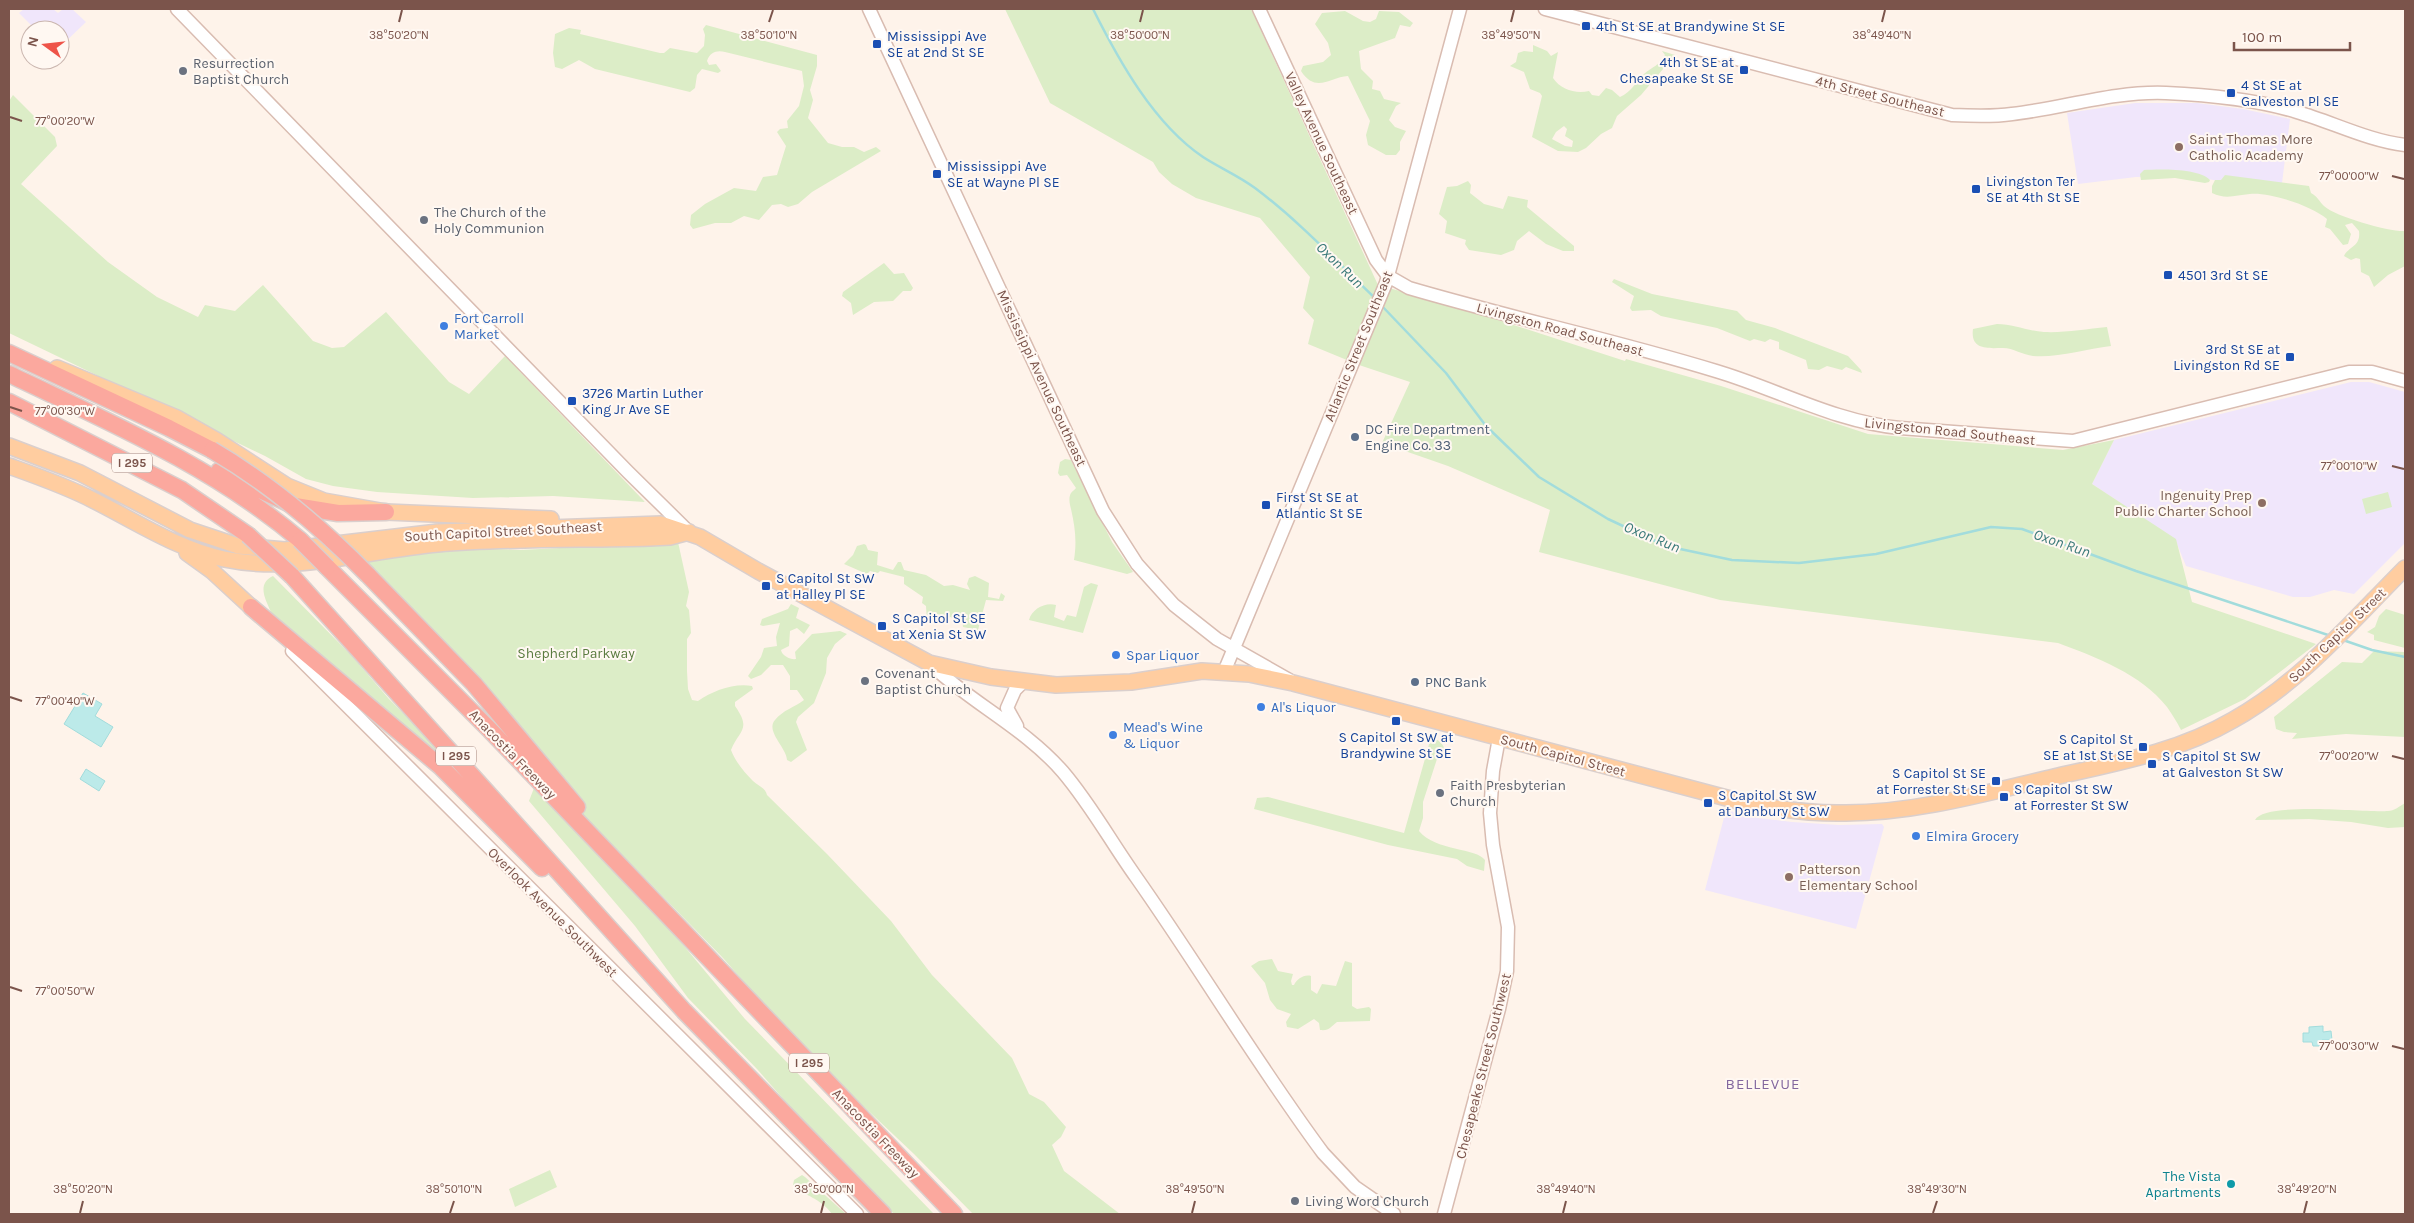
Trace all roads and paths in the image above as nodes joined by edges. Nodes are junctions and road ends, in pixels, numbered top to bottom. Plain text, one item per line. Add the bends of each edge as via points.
1 (178, 9) edge
2 (869, 9) edge
3 (1259, 9) edge
4 (1460, 9) edge
5 (1545, 9) edge
6 (2405, 145) edge
7 (1386, 281) junction
8 (9, 348) edge
9 (9, 353) edge
10 (9, 374) edge
11 (2405, 381) edge
12 (9, 402) edge
13 (9, 410) edge
14 (98, 417) junction
15 (68, 432) junction
16 (9, 446) edge
17 (9, 466) edge
18 (386, 512) junction
19 (612, 526) junction
20 (145, 528) junction
21 (689, 532) junction
22 (2405, 568) edge
23 (251, 607) junction
24 (1234, 648) junction
25 (929, 663) junction
26 (1224, 672) junction
27 (1293, 682) junction
28 (1022, 683) junction
29 (1021, 732) junction
30 (1499, 738) junction
31 (664, 912) junction
32 (618, 937) junction
33 (802, 1134) junction
34 (857, 1214) edge
35 (870, 1214) edge
36 (883, 1214) edge
37 (954, 1214) edge
38 (1394, 1214) edge
39 (1444, 1214) edge

1 - 21 street
2 - 24 street, Mississippi Avenue Southeast via 1108,519 1129,554 1164,596 1214,637
3 - 7 street, Valley Avenue Southeast
4 - 7 street, Atlantic Street Southeast
5 - 6 street, 4th Street Southeast via 1952,114 2012,114 2103,97 2164,93 2224,97 2263,103 2340,125 2384,142
7 - 11 street, Livingston Road Southeast via 1705,368 1849,419 1891,427 2073,441 2350,372 2372,372
7 - 24 street, Atlantic Street Southeast
8 - 18 main road via 182,420 299,492 342,506
9 - 31 highway, bridge via 212,450 299,511 368,575 458,668 633,870
10 - 14 highway, Anacostia Freeway / I 295
12 - 15 highway, I 295
13 - 15 highway
14 - 18 highway via 136,430 295,506 338,513
14 - 31 highway, Anacostia Freeway / I 295, bridge via 219,481 300,540 468,708
15 - 32 highway, I 295, bridge via 182,490 248,535 292,576
16 - 19 main road, South Capitol Street Southeast via 80,473 190,530 249,548 299,550 452,531
17 - 20 main road via 81,494
18 - 19 main road via 577,521
19 - 21 main road, South Capitol Street Southeast via 661,524
20 - 21 main road via 215,557 256,563 301,562 439,544 660,538
20 - 23 main road via 204,564
21 - 25 main road, South Capitol Street
22 - 30 main road, South Capitol Street via 2283,687 2221,727 2134,759 1918,807 1823,813 1763,806
23 - 32 highway via 441,768 582,910
23 - 34 street, Overlook Avenue Southwest
24 - 26 street, Atlantic Street Southeast
24 - 27 street, Mississippi Avenue Southeast
25 - 28 main road, South Capitol Street
25 - 29 street via 948,682
26 - 27 main road, South Capitol Street
26 - 28 main road, South Capitol Street via 1202,671 1103,684
27 - 30 main road, South Capitol Street
28 - 29 street via 1014,690 1007,708
29 - 38 street via 1054,762 1091,807 1322,1153 1355,1187
30 - 39 street, Chesapeake Street Southwest via 1490,813 1492,845 1508,927 1507,971
31 - 37 highway, Anacostia Freeway / I 295
32 - 33 highway, I 295
33 - 35 highway
33 - 36 highway, I 295

